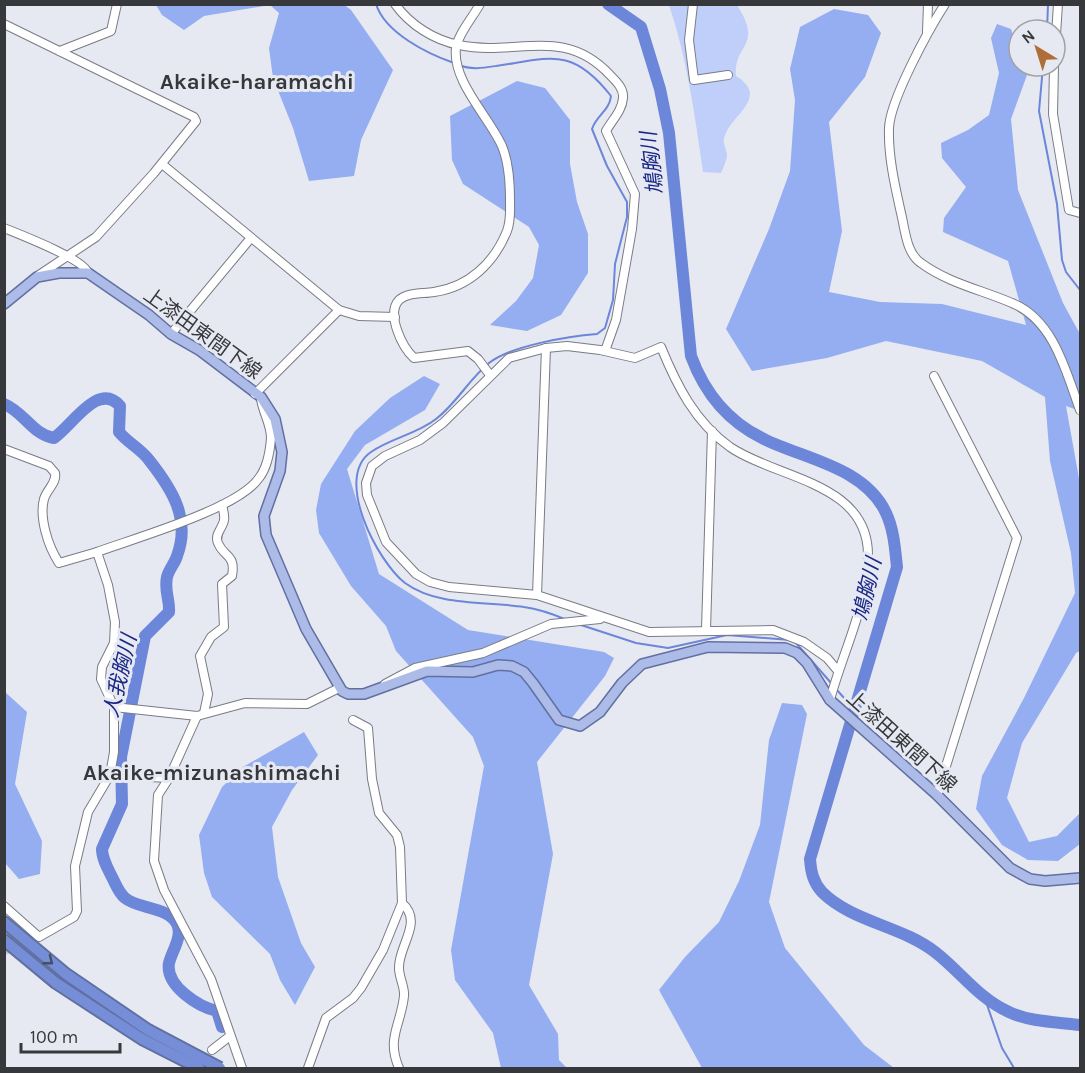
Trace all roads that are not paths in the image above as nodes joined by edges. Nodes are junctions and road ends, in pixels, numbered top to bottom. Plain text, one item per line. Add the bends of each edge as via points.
1 (117, 4) edge
2 (394, 4) edge
3 (480, 4) edge
4 (693, 4) edge
5 (928, 4) edge
6 (945, 4) edge
7 (5, 26) edge
8 (927, 33) junction
9 (457, 45) junction
10 (60, 51) junction
11 (728, 75) dead end
12 (1054, 78) edge
13 (162, 164) junction
14 (1080, 213) edge
15 (4, 228) edge
16 (250, 239) junction
17 (66, 256) junction
18 (88, 273) junction
19 (37, 277) junction
20 (4, 304) edge
21 (339, 310) junction
22 (394, 317) junction
23 (171, 334) junction
24 (546, 348) junction
25 (605, 351) junction
26 (490, 375) junction
27 (934, 376) dead end
28 (258, 395) junction
29 (1080, 411) edge
30 (712, 431) junction
31 (4, 449) edge
32 (222, 505) junction
33 (97, 552) junction
34 (537, 595) junction
35 (602, 618) junction
36 (706, 630) junction
37 (838, 671) junction
38 (339, 688) junction
39 (379, 689) junction
40 (830, 700) junction
41 (114, 707) junction
42 (200, 714) junction
43 (353, 720) dead end
44 (110, 775) junction
45 (169, 778) junction
46 (938, 795) junction
47 (1080, 880) edge
48 (402, 903) junction
49 (4, 906) edge
50 (4, 922) edge
51 (4, 940) edge
52 (145, 1034) junction
53 (230, 1036) junction
54 (212, 1050) dead end
55 (199, 1068) edge
56 (220, 1068) edge
57 (242, 1068) edge
58 (308, 1068) edge
59 (399, 1068) edge

1 - 10 street via 111,31
2 - 9 street via 420,29
3 - 9 street
4 - 11 street via 689,40 694,80
5 - 8 street
6 - 8 street
7 - 10 street
8 - 29 street via 889,128 895,187 913,254 919,262 946,277 1028,311 1060,353
9 - 22 street via 460,72 502,145 507,162 510,222 490,262 476,275 453,289 408,295 400,300
9 - 25 street via 562,46 601,65 622,90 621,107 606,131 635,194 616,320
10 - 13 street via 194,117 195,121
12 - 14 street via 1053,114 1069,210
13 - 16 street
13 - 17 street via 96,237
15 - 17 street
16 - 21 street
16 - 23 street
17 - 18 street via 84,265
17 - 19 street
18 - 19 main road
18 - 23 main road, 上漆田東間下線
19 - 20 main road
21 - 22 street via 358,316
21 - 28 street
22 - 26 street via 408,353 414,358 468,351
23 - 28 main road, 上漆田東間下線
24 - 25 street via 567,346
24 - 26 street via 509,358
24 - 34 street
25 - 30 street via 635,358 661,347 682,395
26 - 34 street via 444,423 372,466 366,483 367,495 386,542 416,574 449,587
27 - 46 street via 1017,538
28 - 32 street via 271,436 266,464 249,488
28 - 38 main road, 上漆田東間下線 via 274,419 282,452 280,471 264,516 266,535 306,629
30 - 36 street
30 - 37 street via 753,460 815,485 846,504 862,523 868,568
31 - 33 street via 50,466 55,473 55,481 44,500 43,515 52,552 59,562
32 - 33 street
32 - 42 street via 224,521 216,536 234,568 232,576 222,584 224,627 211,637 200,656 208,694
33 - 41 street via 115,622 114,643 102,667 101,679
34 - 35 street
35 - 36 street via 649,632
35 - 39 street via 550,624 483,653 415,668
36 - 37 street via 755,629 788,634 827,658
37 - 40 street
38 - 39 main road, 上漆田東間下線 via 356,695
38 - 42 street via 307,704 245,703
39 - 40 main road, 上漆田東間下線 via 427,671 473,672 498,665 512,666 524,672 559,720 580,726 600,712 642,664 708,647 735,646 784,648 797,654
40 - 46 main road, 上漆田東間下線
41 - 42 street
41 - 44 street
42 - 45 street
43 - 48 street via 368,728 379,813 397,835
44 - 45 street
44 - 49 street via 88,812 75,866 74,917 39,937
45 - 53 street via 158,795 154,861 164,890 211,979
46 - 47 main road, 上漆田東間下線 via 1018,875 1046,881
48 - 58 street via 383,950 361,988 326,1018
48 - 59 street via 410,913 411,923 399,968 404,996 392,1046
50 -> 52 highway
51 - 52 highway via 56,983
52 - 55 highway, bridge
52 - 56 highway, bridge
53 - 54 street
53 - 57 street

